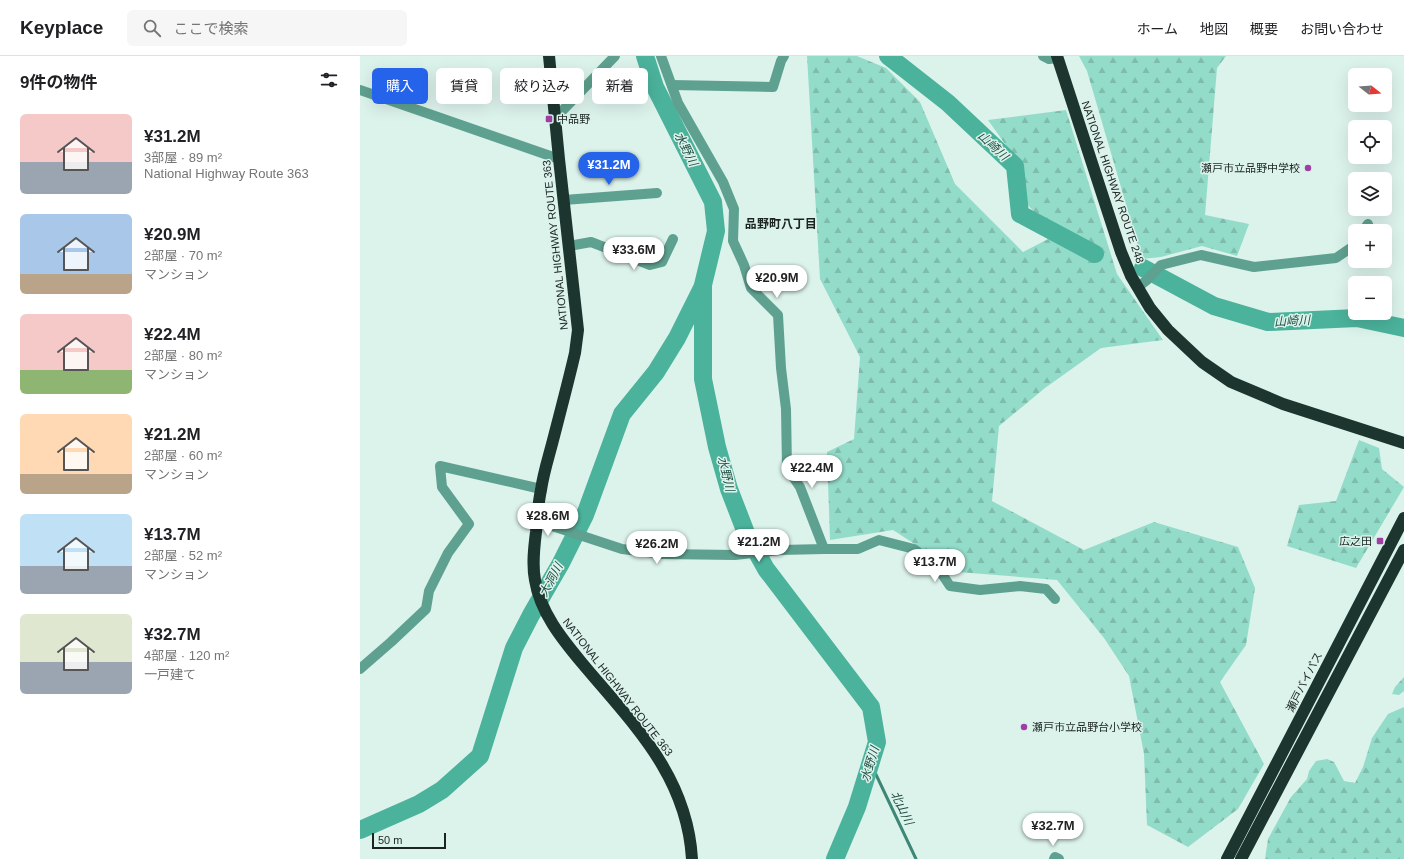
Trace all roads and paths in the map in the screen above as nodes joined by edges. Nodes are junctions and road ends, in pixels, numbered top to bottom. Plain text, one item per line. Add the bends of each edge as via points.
1 (549, 56) edge
2 (615, 56) edge
3 (661, 56) edge
4 (784, 56) edge
5 (1043, 56) edge
6 (1057, 57) edge
7 (672, 85) junction
8 (360, 90) edge
9 (556, 114) junction
10 (559, 159) junction
11 (657, 194) dead end
12 (564, 200) junction
13 (673, 239) dead end
14 (569, 246) junction
15 (1348, 250) edge
16 (1142, 283) junction
17 (1404, 443) edge
18 (541, 489) junction
19 (1404, 518) edge
20 (537, 521) junction
21 (824, 549) junction
22 (1404, 550) edge
23 (1055, 599) dead end
24 (360, 668) edge
25 (692, 859) edge
26 (1054, 859) edge
27 (1059, 859) edge
28 (1226, 859) edge
29 (1241, 859) edge

1 - 9 highway, NATIONAL HIGHWAY ROUTE 363
2 - 9 street via 563,110
3 - 7 street
4 - 7 street via 773,87
5 - 6 street
6 - 16 highway, NATIONAL HIGHWAY ROUTE 248 via 1121,252 1131,276
7 - 21 street via 678,103 723,182 734,209 733,241 751,288 778,314 786,409 787,468 800,487
8 - 10 street
9 - 10 highway, NATIONAL HIGHWAY ROUTE 363
10 - 12 highway, NATIONAL HIGHWAY ROUTE 363
11 - 12 street
12 - 14 highway, NATIONAL HIGHWAY ROUTE 363
13 - 14 street via 662,262 650,265 591,242
14 - 18 highway, NATIONAL HIGHWAY ROUTE 363 via 578,330 575,353
15 - 16 street via 1336,258 1254,267 1201,255 1161,265
16 - 17 highway, NATIONAL HIGHWAY ROUTE 248 via 1150,308 1168,330 1202,362 1231,382 1283,404
18 - 20 highway, NATIONAL HIGHWAY ROUTE 363
18 - 24 street via 440,466 442,487 470,524 448,553 429,591 426,609
19 - 28 highway, 瀬戸バイパス
20 - 21 street via 622,549 656,554 735,555
20 - 25 highway, NATIONAL HIGHWAY ROUTE 363 via 535,581 544,608 558,632 639,732 668,774 679,796 686,820
21 - 23 street via 858,549 879,540 914,549 936,565 950,586 980,590 1020,586 1040,588 1046,589
22 - 29 highway
26 - 27 street

